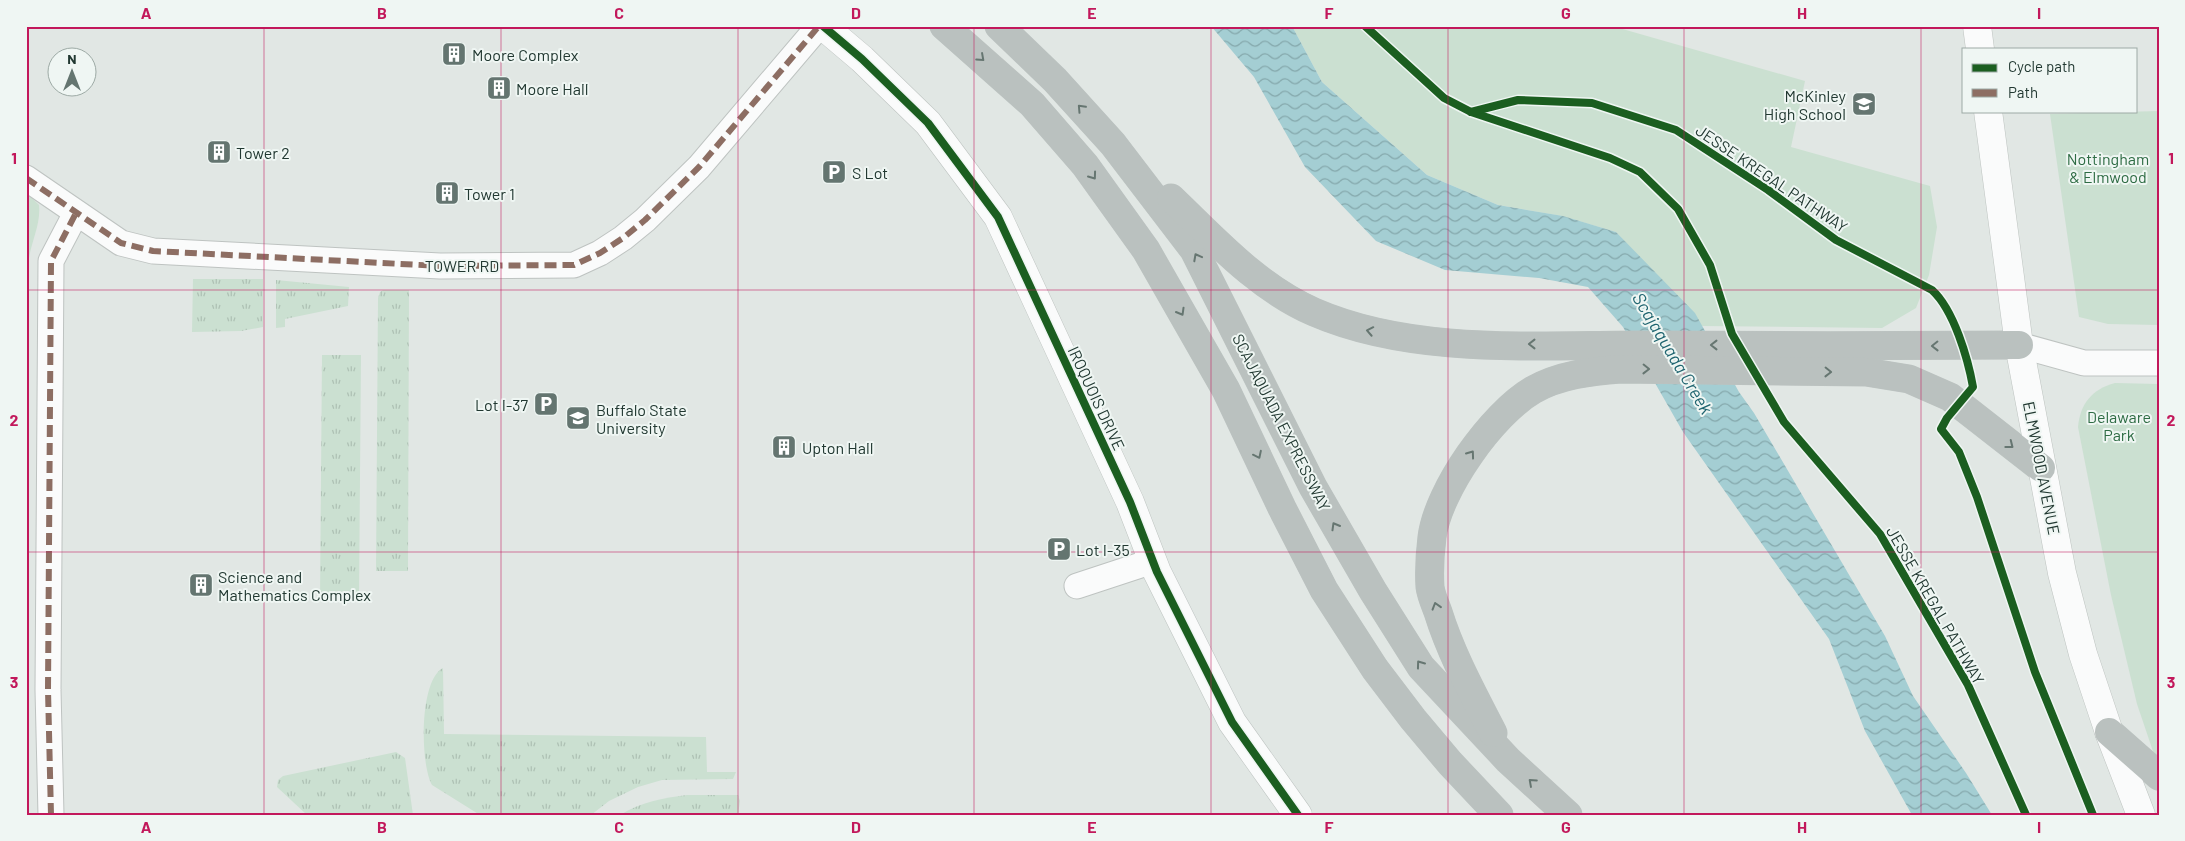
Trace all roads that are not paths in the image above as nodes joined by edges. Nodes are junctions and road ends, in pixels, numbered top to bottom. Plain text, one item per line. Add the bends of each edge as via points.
1 (819, 26) edge
2 (823, 26) edge
3 (944, 26) edge
4 (999, 26) edge
5 (1977, 26) edge
6 (1980, 48) edge
7 (1988, 112) edge
8 (1114, 144) junction
9 (26, 178) edge
10 (76, 213) junction
11 (2019, 345) junction
12 (2159, 363) edge
13 (2041, 468) junction
14 (1152, 561) junction
15 (1077, 586) dead end
16 (2109, 732) junction
17 (1508, 760) junction
18 (2159, 776) edge
19 (51, 815) edge
20 (1298, 815) edge
21 (1500, 815) edge
22 (1568, 815) edge
23 (2142, 815) edge

1 - 10 street, TOWER RD via 699,167 645,220 600,253 574,264 440,266 153,251 121,243
2 - 14 street, IROQUOIS DRIVE via 928,123 998,217 1130,502
3 -> 21 highway via 1032,104 1085,165 1140,242 1226,390 1324,590 1375,670 1413,719
8 -> 4 highway, SCAJAQUADA EXPRESSWAY
5 - 6 street
7 - 11 street, ELMWOOD AVENUE
11 -> 8 highway via 1491,344 1401,337 1362,329 1314,312 1274,291
17 -> 8 highway, SCAJAQUADA EXPRESSWAY via 1421,667 1313,487 1194,250
9 - 10 street, TOWER RD
10 - 19 street via 51,261 48,690
11 - 12 street via 2084,364
11 - 13 street, ELMWOOD AVENUE
13 - 16 street, ELMWOOD AVENUE via 2064,582
17 -> 13 highway via 1444,632 1430,588 1432,536 1442,503 1460,468 1506,410 1533,390 1564,377 1621,369 1866,372 1909,379 1950,398
14 - 15 street
14 - 20 street, IROQUOIS DRIVE via 1232,722
16 - 18 highway
16 - 23 street, ELMWOOD AVENUE
22 -> 17 highway, SCAJAQUADA EXPRESSWAY

